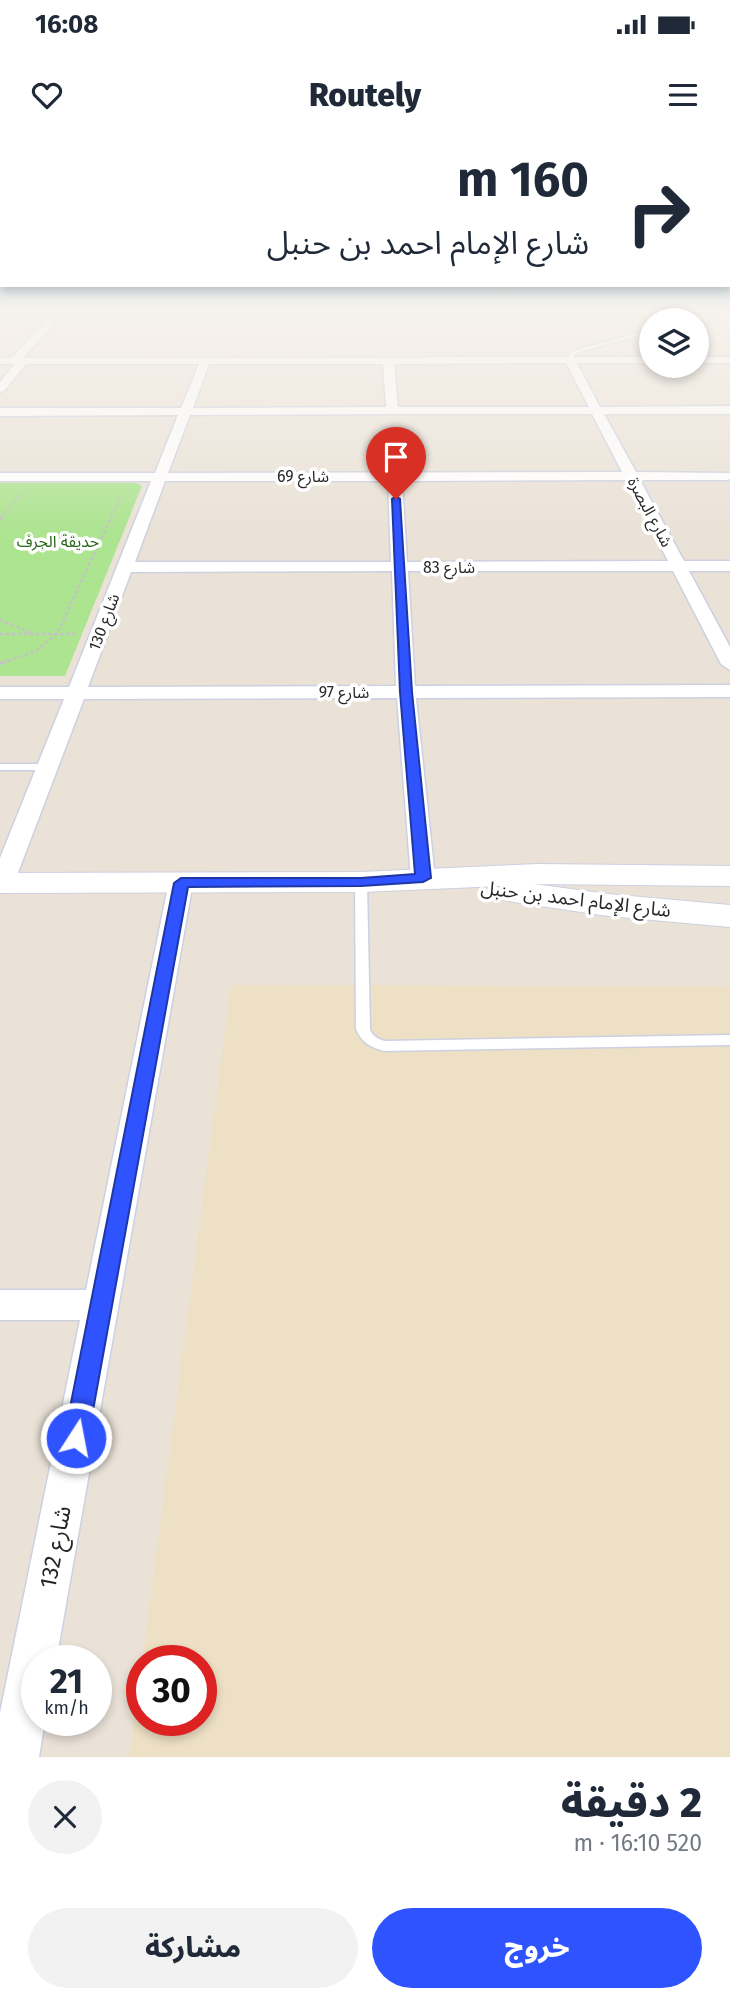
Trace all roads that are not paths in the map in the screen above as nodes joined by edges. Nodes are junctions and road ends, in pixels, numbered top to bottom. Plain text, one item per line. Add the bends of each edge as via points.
1 (196, 383) edge
2 (390, 383) edge
3 (583, 383) edge
4 (597, 410) junction
5 (730, 410) edge
6 (392, 411) junction
7 (0, 412) edge
8 (185, 412) junction
9 (395, 476) junction
10 (0, 477) edge
11 (160, 477) junction
12 (631, 477) junction
13 (728, 477) edge
14 (678, 566) junction
15 (730, 566) edge
16 (125, 567) junction
17 (400, 567) junction
18 (730, 664) edge
19 (730, 691) edge
20 (406, 692) junction
21 (0, 693) edge
22 (76, 693) junction
23 (0, 767) edge
24 (47, 767) junction
25 (730, 876) edge
26 (423, 878) junction
27 (361, 882) junction
28 (1, 883) edge
29 (181, 883) junction
30 (730, 916) edge
31 (730, 1040) edge
32 (101, 1304) junction
33 (0, 1305) edge
34 (15, 1757) edge

1 - 8 street, شارع 130
2 - 6 street
3 - 4 street, شارع البصرة
4 - 5 street
4 - 6 street
4 - 12 street, شارع البصرة
6 - 8 street
7 - 8 street
8 - 11 street, شارع 130
9 - 11 street, شارع 69
9 - 12 street, شارع 69
9 - 17 street
10 - 11 street, شارع 69
11 - 16 street, شارع 130
12 - 13 street, شارع 69
12 - 14 street, شارع البصرة
14 - 15 street, شارع 83
14 - 17 street, شارع 83
14 - 18 street, شارع البصرة
16 - 17 street, شارع 83
16 - 22 street, شارع 130
17 - 20 street
19 - 20 street, شارع 97
20 - 22 street, شارع 97
20 - 26 street
21 - 22 street, شارع 97
22 - 24 street, شارع 130
23 - 24 lane
24 - 28 street, شارع 130
25 - 26 street, شارع الإمام احمد بن حنبل
26 - 27 street, شارع الإمام احمد بن حنبل
26 - 30 street, شارع الإمام احمد بن حنبل via 597,904
27 - 29 street, شارع الإمام احمد بن حنبل
27 - 31 lane via 363,1029 375,1044
28 - 29 street, شارع الإمام احمد بن حنبل
29 - 32 street, شارع 132
32 - 33 street
32 - 34 street, شارع 132

